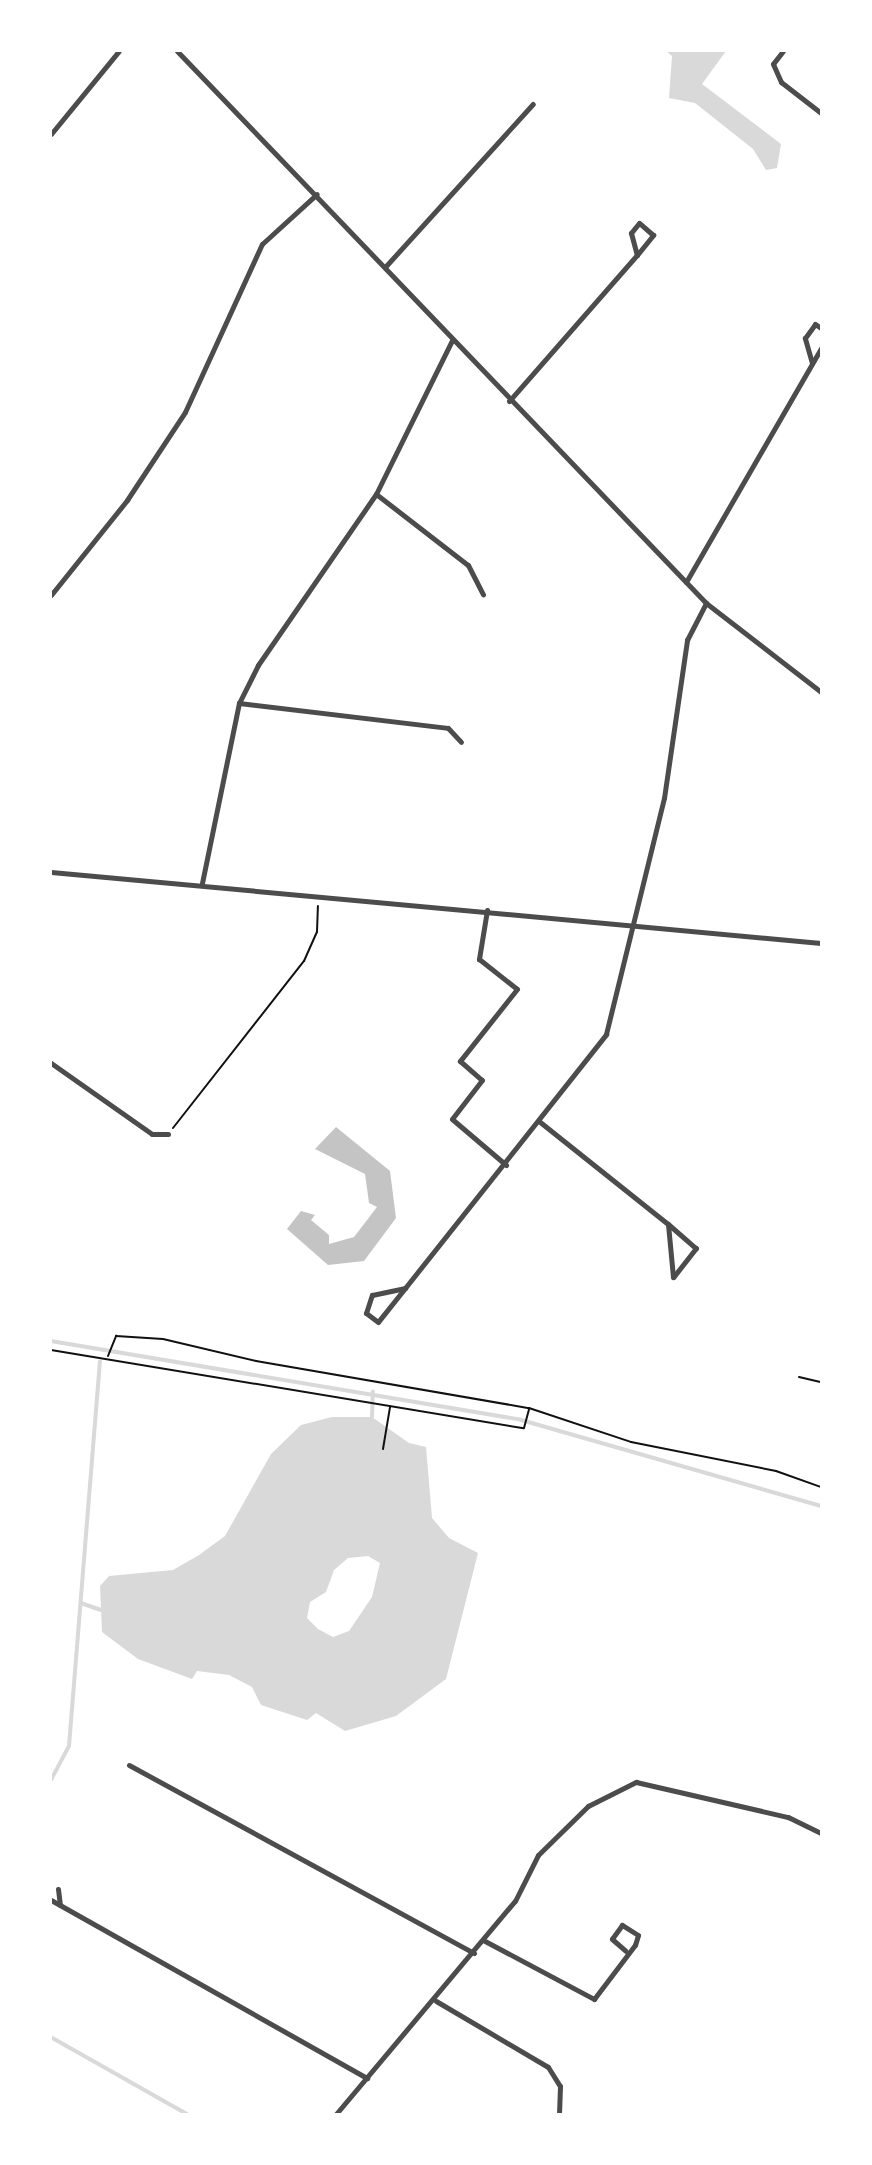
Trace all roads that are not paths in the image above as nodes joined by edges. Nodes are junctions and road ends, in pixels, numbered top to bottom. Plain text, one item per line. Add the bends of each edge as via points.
1 (119, 51) edge
2 (177, 51) edge
3 (783, 51) edge
4 (533, 104) dead end
5 (821, 113) edge
6 (51, 134) edge
7 (317, 194) junction
8 (637, 255) junction
9 (385, 267) junction
10 (821, 328) edge
11 (452, 340) junction
12 (821, 348) edge
13 (812, 363) junction
14 (509, 401) junction
15 (376, 494) junction
16 (686, 582) junction
17 (483, 594) dead end
18 (51, 595) edge
19 (706, 603) junction
20 (821, 692) edge
21 (239, 703) junction
22 (461, 742) dead end
23 (51, 872) edge
24 (202, 883) junction
25 (487, 910) junction
26 (635, 925) junction
27 (821, 943) edge
28 (51, 1063) edge
29 (540, 1122) junction
30 (168, 1134) road end
31 (506, 1165) junction
32 (668, 1224) junction
33 (405, 1288) junction
34 (129, 1765) dead end
35 (821, 1833) edge
36 (58, 1889) dead end
37 (51, 1900) edge
38 (60, 1905) junction
39 (484, 1940) junction
40 (626, 1951) junction
41 (474, 1954) junction
42 (436, 2001) junction
43 (367, 2078) junction
44 (338, 2112) edge
45 (346, 2114) edge
46 (559, 2114) edge

1 - 6 street
2 - 7 street
3 - 5 street via 773,64 781,82
4 - 9 street
7 - 9 street
7 - 18 street via 262,244 185,412 127,500
8 - 8 street via 653,235 639,223 631,233
8 - 14 street
9 - 11 street
10 - 13 street via 815,324 805,338
11 - 14 street
11 - 15 street
12 - 13 street
13 - 16 street
14 - 16 street
15 - 17 street via 468,565
15 - 21 street
16 - 19 street
19 - 20 street
19 - 26 street via 687,640 664,798
21 - 22 street via 448,728
21 - 24 street
23 - 24 street
24 - 25 street
25 - 26 street
25 - 31 street via 479,958 517,989 460,1061 482,1080 452,1119
26 - 27 street
26 - 29 street via 606,1034
28 - 30 street via 152,1134
29 - 31 street
29 - 32 street
31 - 33 street
32 - 32 street via 669,1237 673,1277 696,1248
33 - 33 street via 372,1295 366,1313 378,1322
34 - 41 street
35 - 39 street via 788,1817 636,1782 587,1806 538,1854 515,1901
36 - 38 street
37 - 38 street
38 - 43 street
39 - 40 street via 594,1999
39 - 41 street
40 - 40 street via 638,1935 622,1925 612,1940
41 - 42 street
42 - 43 street
42 - 46 street via 548,2067 560,2086
43 - 44 street
44 - 45 street

